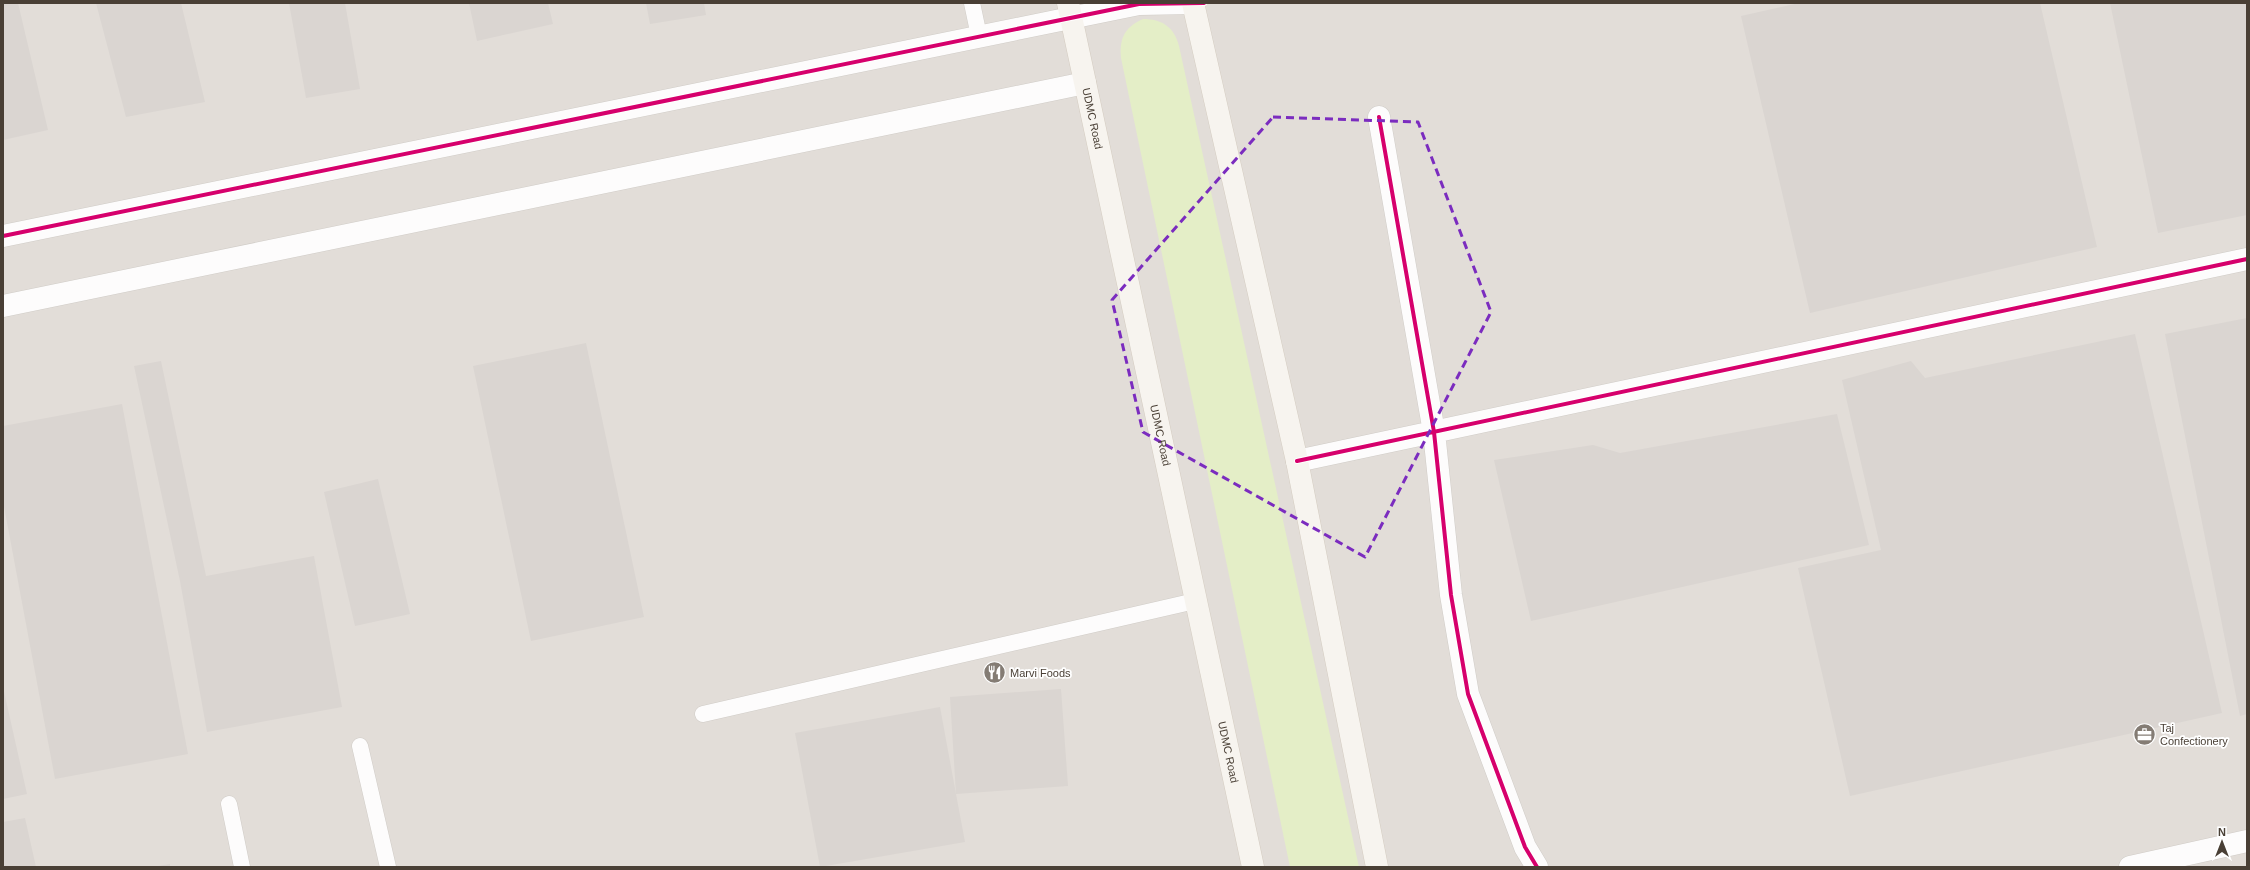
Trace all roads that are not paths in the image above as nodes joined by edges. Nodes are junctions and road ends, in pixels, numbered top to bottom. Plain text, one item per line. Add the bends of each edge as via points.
1 (972, 3) edge
2 (1193, 3) edge
3 (1204, 3) edge
4 (1069, 11) edge
5 (979, 36) junction
6 (1084, 83) junction
7 (1379, 117) dead end
8 (3, 236) edge
9 (2247, 259) edge
10 (3, 306) edge
11 (1434, 432) junction
12 (1297, 461) junction
13 (1195, 601) junction
14 (703, 714) dead end
15 (360, 746) dead end
16 (230, 804) dead end
17 (2247, 841) edge
18 (242, 867) edge
19 (388, 867) edge
20 (1253, 867) edge
21 (1377, 867) edge
22 (1537, 867) edge
23 (2130, 867) edge

1 - 5 lane
2 - 3 street
2 - 4 street via 1139,4
2 - 12 main road
4 - 5 street
4 - 6 main road, UDMC Road
5 - 8 street
6 - 10 street
6 - 13 main road, UDMC Road
7 - 11 street
9 - 11 street
11 - 12 street
11 - 22 street via 1451,596 1468,694 1525,847
12 - 21 main road
13 - 14 lane
13 - 20 main road, UDMC Road
15 - 19 lane
16 - 18 lane
17 - 23 street

